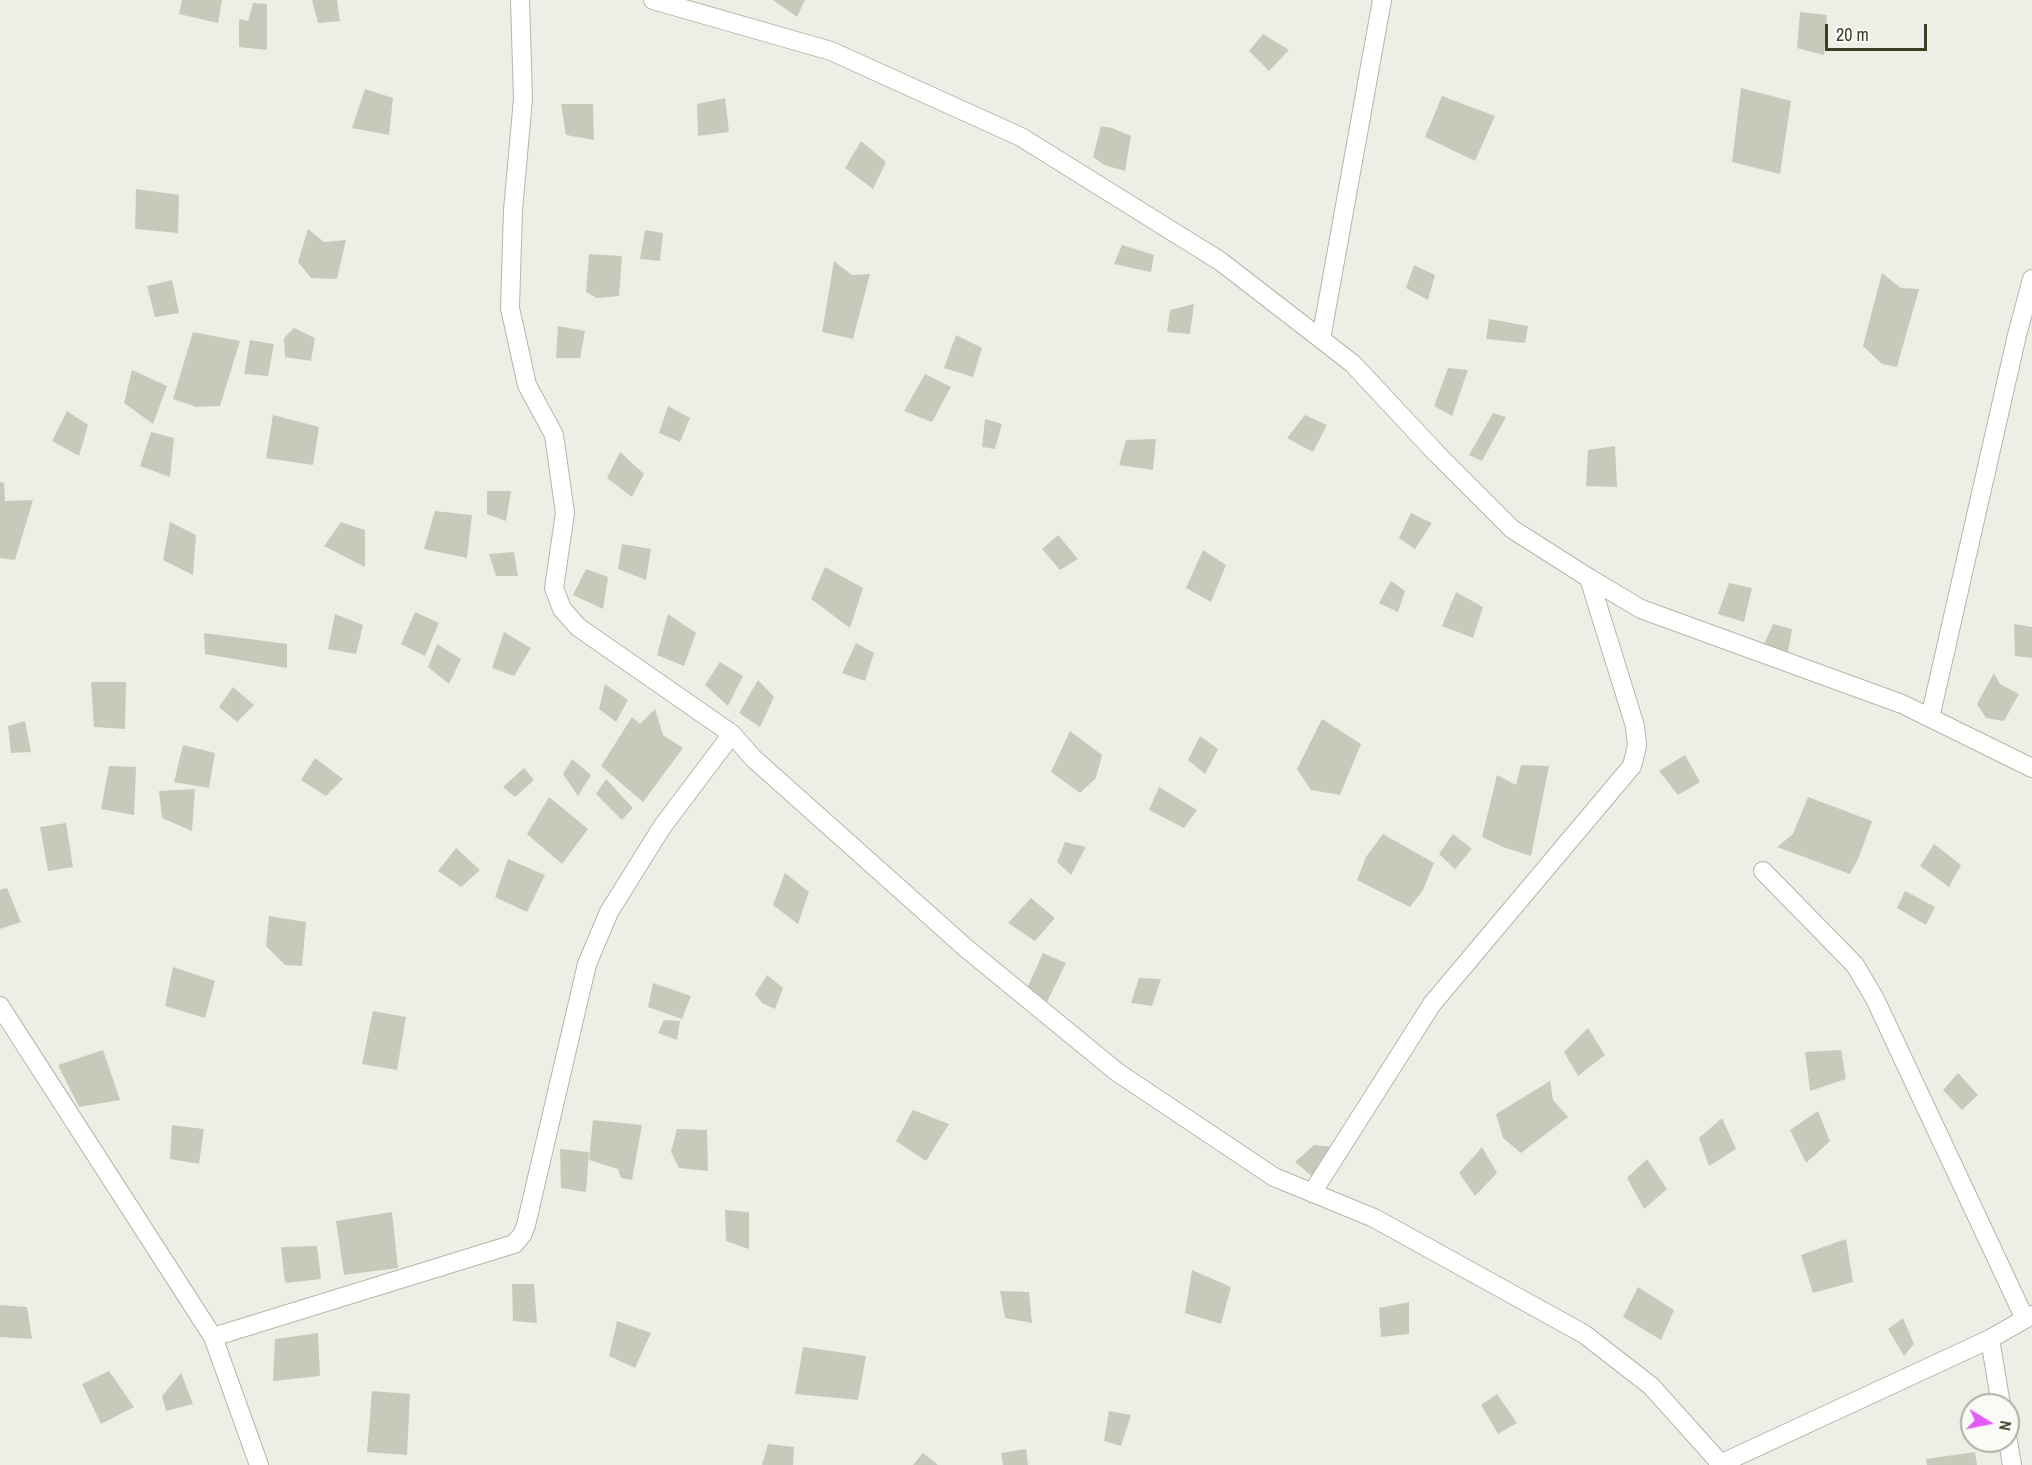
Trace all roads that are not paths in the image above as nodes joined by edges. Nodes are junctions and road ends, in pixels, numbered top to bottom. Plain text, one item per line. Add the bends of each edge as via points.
1 (520, 0) edge
2 (653, 0) edge
3 (1383, 0) edge
4 (2032, 279) edge
5 (1321, 339) junction
6 (1589, 578) junction
7 (1930, 718) junction
8 (732, 734) junction
9 (2032, 768) edge
10 (1762, 871) dead end
11 (0, 1006) edge
12 (1312, 1193) junction
13 (2028, 1317) edge
14 (213, 1337) junction
15 (1990, 1339) junction
16 (1999, 1393) edge
17 (1719, 1464) edge
18 (259, 1465) edge

1 - 8 street via 523,99 513,210 510,308 527,385 554,435 565,513 554,588 562,609 578,627
2 - 5 street via 831,51 1021,137 1220,261
3 - 5 street
4 - 7 street
5 - 6 street via 1353,364 1512,529
6 - 7 street via 1641,609 1902,704
6 - 12 street via 1635,726 1637,746 1632,766 1432,1004
7 - 9 street
8 - 12 street via 753,758 967,949 1117,1072 1274,1178
8 - 14 street via 662,827 609,912 587,964 522,1235 514,1244
10 - 13 street via 1855,965
11 - 14 street
12 - 17 street via 1374,1218 1584,1334 1651,1386
13 - 15 street
14 - 18 street
15 - 16 street
15 - 17 street

